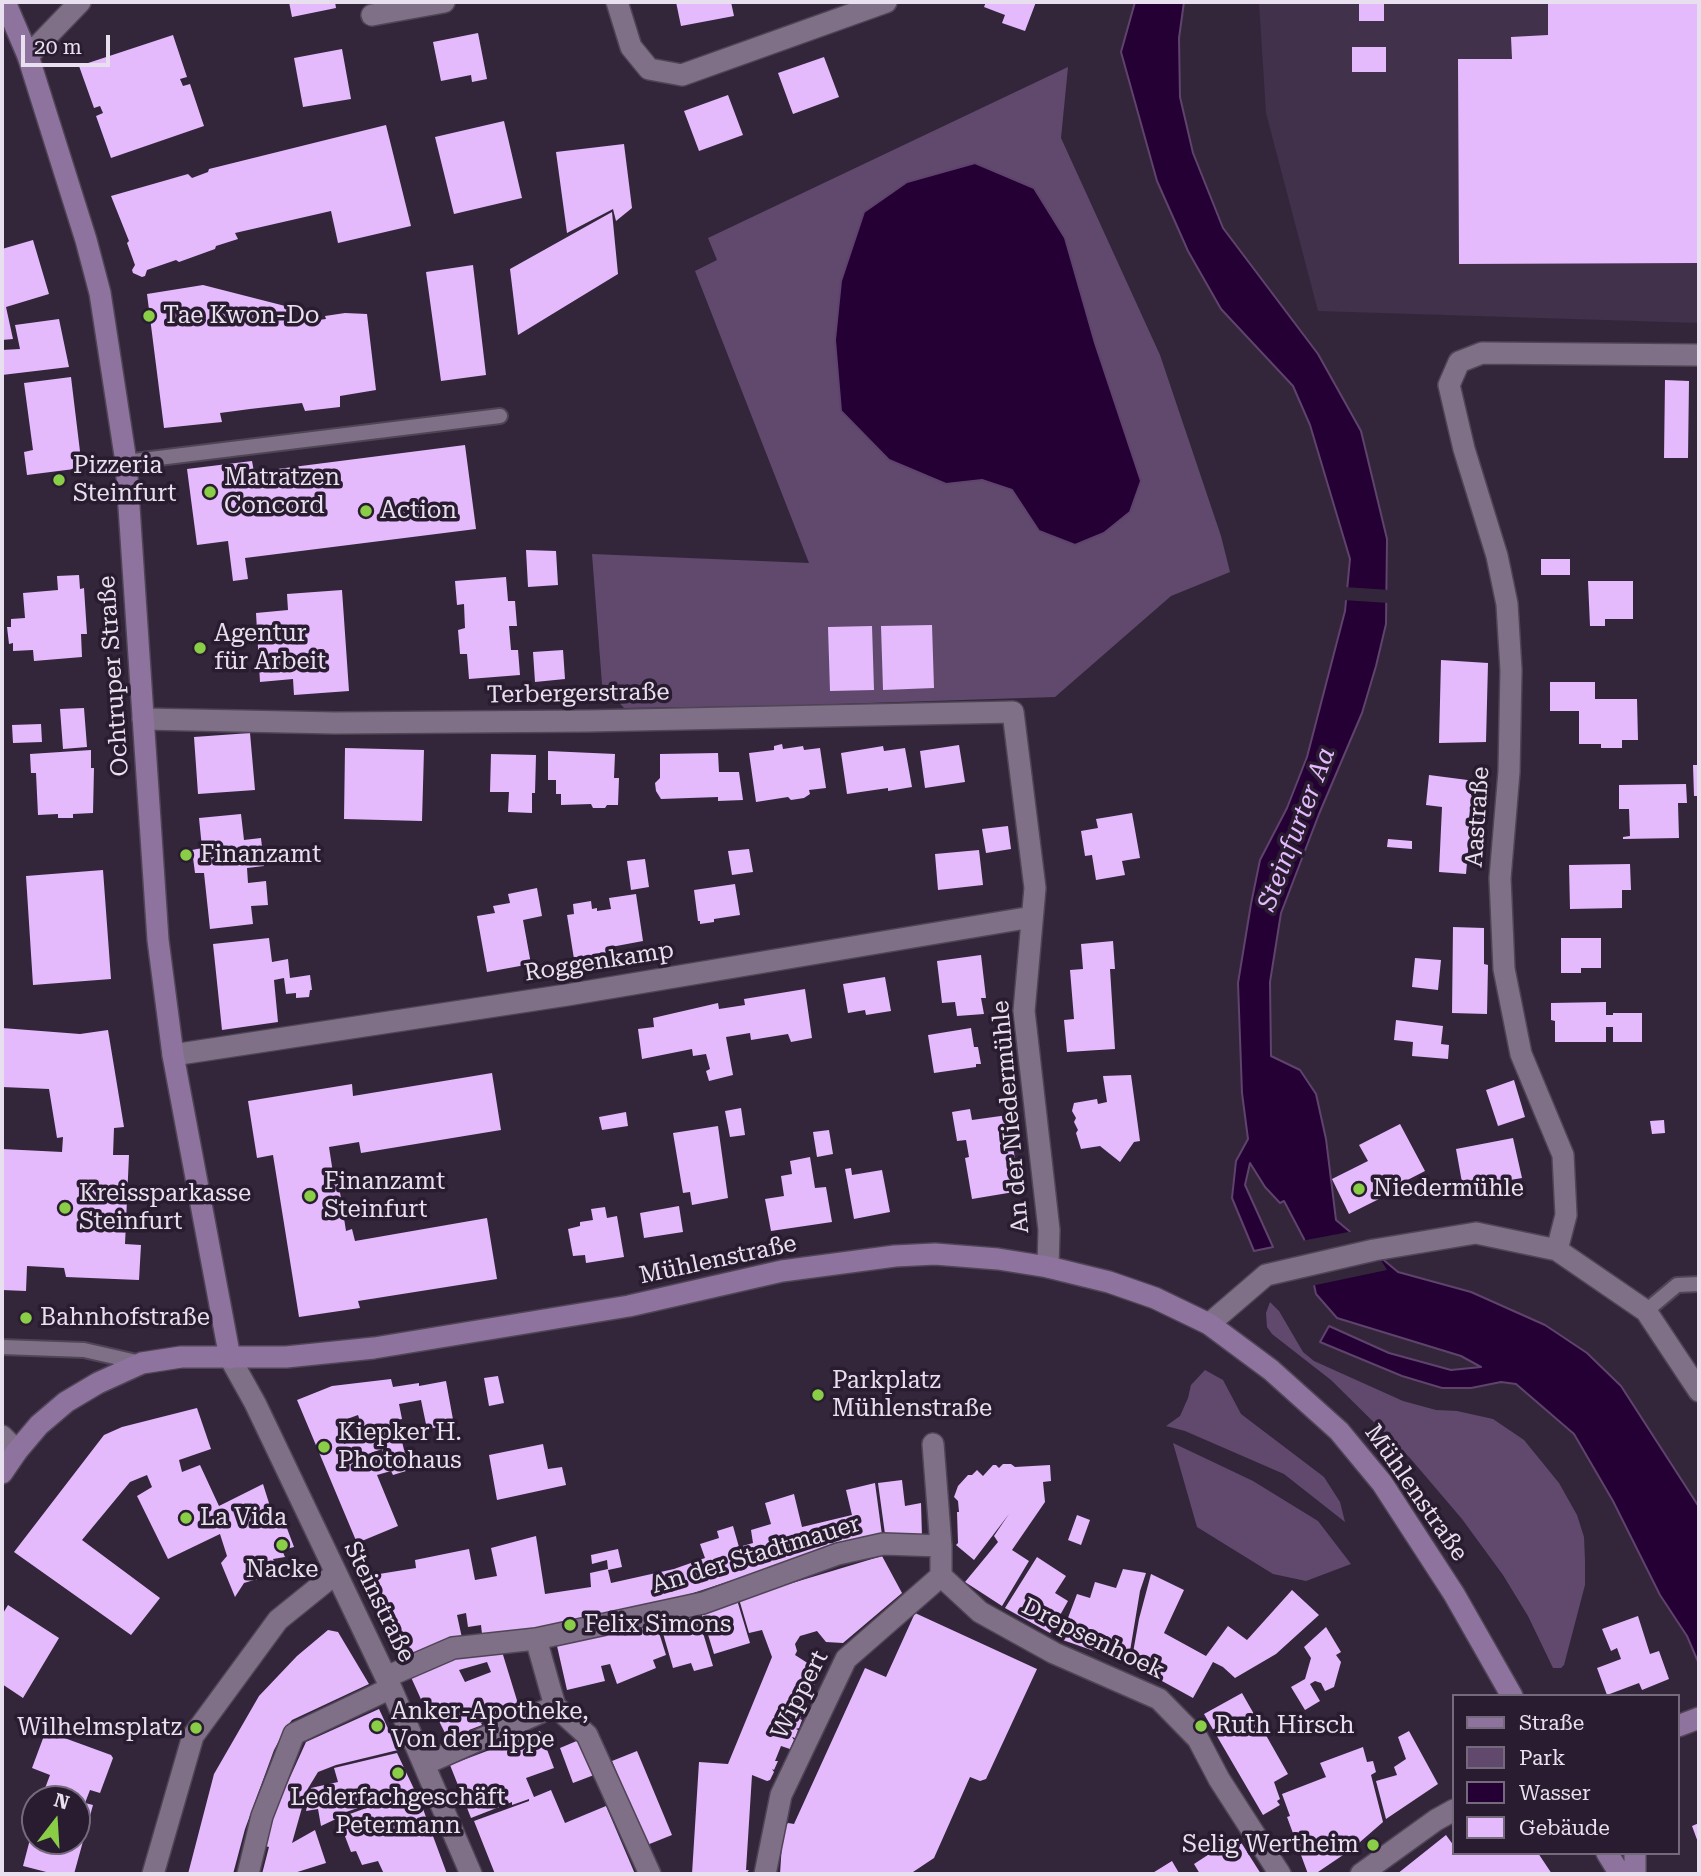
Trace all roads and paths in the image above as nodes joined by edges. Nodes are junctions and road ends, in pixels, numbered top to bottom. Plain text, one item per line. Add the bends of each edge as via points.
1 (5, 2) edge
2 (80, 2) edge
3 (444, 2) edge
4 (617, 2) edge
5 (886, 2) edge
6 (372, 15) dead end
7 (28, 55) junction
8 (1699, 355) edge
9 (500, 416) dead end
10 (126, 462) junction
11 (1013, 712) joint
12 (143, 719) junction
13 (1032, 917) junction
14 (173, 1055) junction
15 (1557, 1250) junction
16 (1048, 1266) junction
17 (1699, 1284) edge
18 (1646, 1311) junction
19 (1209, 1324) junction
20 (2, 1347) edge
21 (230, 1358) junction
22 (142, 1363) junction
23 (1699, 1391) edge
24 (9, 1443) edge
25 (933, 1444) dead end
26 (2, 1473) edge
27 (941, 1546) junction
28 (335, 1574) junction
29 (941, 1576) junction
30 (536, 1639) junction
31 (388, 1682) junction
32 (1511, 1694) edge
33 (555, 1706) junction
34 (425, 1765) junction
35 (1452, 1811) edge
36 (1607, 1855) edge
37 (1635, 1855) edge
38 (153, 1874) edge
39 (248, 1874) edge
40 (471, 1874) edge
41 (650, 1874) edge
42 (765, 1874) edge
43 (1280, 1874) edge
44 (1361, 1874) edge
45 (1620, 1874) edge
46 (1635, 1874) edge

1 - 7 main road, Ochtruper Straße
2 - 7 street
3 - 6 street
4 - 5 street via 631,47 649,69 682,75
7 - 10 main road, Ochtruper Straße via 100,293
8 - 15 street, Aastraße via 1482,353 1460,362 1448,385 1507,604 1509,772 1500,878 1504,969 1521,1054 1563,1156 1566,1215
9 - 10 lane
10 - 12 main road, Ochtruper Straße
11 - 12 street, Terbergerstraße via 588,721
11 - 13 street, An der Niedermühle via 1035,888
12 - 14 main road, Ochtruper Straße via 158,940
13 - 14 street, Roggenkamp
13 - 16 street, An der Niedermühle via 1024,1011 1049,1230
14 - 21 main road, Ochtruper Straße
15 - 18 street
15 - 19 street via 1476,1233 1374,1250 1266,1275
16 - 19 main road, Mühlenstraße via 1155,1298
16 - 21 main road, Mühlenstraße via 935,1254 895,1256 782,1271 629,1306 374,1348
17 - 18 lane via 1677,1286
18 - 23 street
19 - 32 main road, Mühlenstraße via 1271,1370 1339,1431 1382,1483 1454,1594
20 - 22 lane via 84,1350
21 - 22 main road, Mühlenstraße via 181,1356
21 - 28 street, Steinstraße
22 - 24 main road, Mühlenstraße via 66,1402
24 - 26 main road, Mühlenstraße
25 - 27 street
27 - 29 street
27 - 30 street, An der Stadtmauer via 883,1544 838,1554 703,1603
28 - 31 street, Steinstraße
28 - 38 street via 278,1620 193,1736
29 - 42 street, Wippert via 845,1659 781,1795
29 - 43 street, Drepsenhoek via 980,1612 1054,1653 1158,1699 1198,1739
30 - 31 street, An der Stadtmauer via 453,1648
30 - 33 street
31 - 34 street, Steinstraße
31 - 39 street, An der Stadtmauer via 294,1734 262,1816
33 - 34 street
33 - 41 street via 587,1735
34 - 40 street, Steinstraße
35 - 44 street
36 - 45 main road
37 - 46 main road

